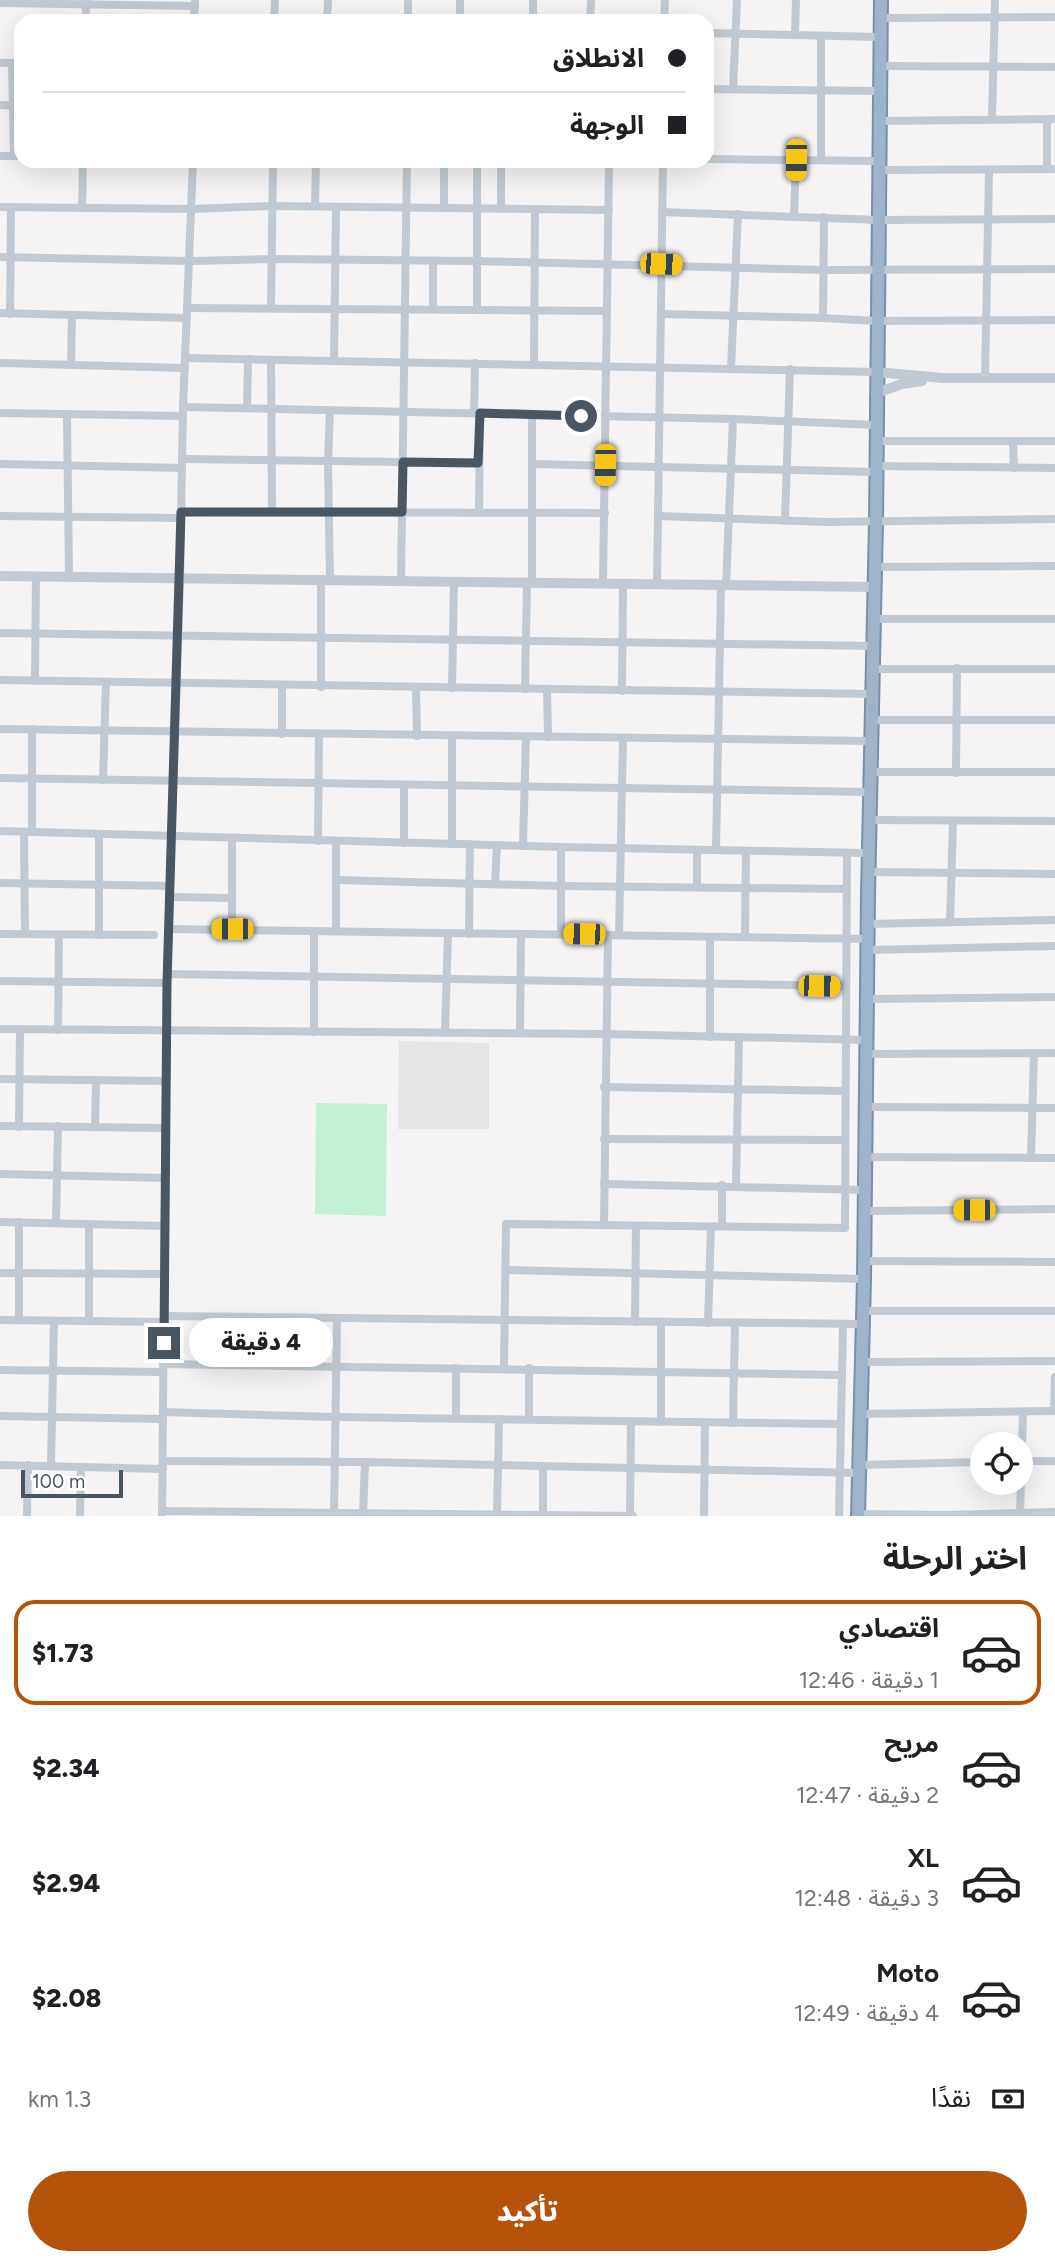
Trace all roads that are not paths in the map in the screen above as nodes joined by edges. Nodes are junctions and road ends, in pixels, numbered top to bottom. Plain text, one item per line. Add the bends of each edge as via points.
1 (737, 0) edge
2 (796, 0) edge
3 (881, 0) edge
4 (995, 0) edge
5 (15, 2) edge
6 (86, 2) edge
7 (0, 3) edge
8 (195, 3) edge
9 (995, 16) junction
10 (1055, 17) edge
11 (881, 18) junction
12 (714, 33) edge
13 (736, 34) junction
14 (795, 35) junction
15 (821, 36) junction
16 (880, 37) junction
17 (880, 66) junction
18 (993, 67) junction
19 (1055, 67) edge
20 (714, 89) edge
21 (733, 89) junction
22 (821, 90) junction
23 (880, 91) junction
24 (992, 119) junction
25 (1051, 119) edge
26 (880, 121) junction
27 (714, 159) edge
28 (796, 160) junction
29 (821, 160) junction
30 (880, 165) junction
31 (83, 168) edge
32 (193, 168) edge
33 (273, 168) edge
34 (316, 168) edge
35 (407, 168) edge
36 (444, 168) edge
37 (477, 168) edge
38 (501, 168) edge
39 (610, 168) edge
40 (663, 168) edge
41 (1051, 169) edge
42 (989, 170) junction
43 (0, 206) edge
44 (272, 206) junction
45 (315, 206) junction
46 (11, 207) junction
47 (336, 207) junction
48 (406, 207) junction
49 (82, 208) junction
50 (444, 208) junction
51 (475, 208) junction
52 (191, 209) junction
53 (501, 209) junction
54 (535, 209) junction
55 (609, 210) junction
56 (662, 212) junction
57 (738, 214) junction
58 (794, 216) junction
59 (824, 217) junction
60 (988, 219) junction
61 (1055, 219) edge
62 (880, 220) junction
63 (0, 257) edge
64 (12, 257) junction
65 (272, 259) junction
66 (336, 260) junction
67 (189, 261) junction
68 (406, 261) junction
69 (433, 261) junction
70 (476, 261) junction
71 (534, 263) junction
72 (608, 263) junction
73 (661, 264) junction
74 (736, 267) junction
75 (987, 268) junction
76 (878, 269) junction
77 (1055, 269) edge
78 (823, 270) junction
79 (271, 308) junction
80 (335, 308) junction
81 (405, 309) junction
82 (433, 309) junction
83 (477, 310) junction
84 (534, 310) junction
85 (607, 311) junction
86 (0, 313) edge
87 (187, 313) junction
88 (10, 314) junction
89 (661, 314) junction
90 (72, 315) junction
91 (733, 316) junction
92 (823, 318) junction
93 (1055, 320) edge
94 (877, 321) junction
95 (985, 321) junction
96 (186, 358) junction
97 (248, 359) junction
98 (271, 360) junction
99 (334, 361) junction
100 (404, 362) junction
101 (0, 363) edge
102 (475, 363) junction
103 (71, 365) junction
104 (534, 365) junction
105 (607, 366) junction
106 (660, 367) junction
107 (185, 368) junction
108 (731, 368) junction
109 (790, 369) junction
110 (876, 372) junction
111 (943, 378) junction
112 (985, 378) junction
113 (1055, 378) edge
114 (876, 393) junction
115 (247, 408) junction
116 (270, 409) junction
117 (330, 410) junction
118 (183, 412) junction
119 (404, 413) junction
120 (477, 413) junction
121 (0, 414) edge
122 (67, 415) junction
123 (532, 415) junction
124 (606, 416) junction
125 (659, 417) junction
126 (733, 419) junction
127 (789, 422) junction
128 (876, 425) junction
129 (875, 441) junction
130 (1013, 441) junction
131 (1055, 441) edge
132 (271, 461) junction
133 (328, 461) junction
134 (403, 462) junction
135 (478, 463) junction
136 (0, 464) edge
137 (182, 464) junction
138 (533, 464) junction
139 (605, 465) junction
140 (69, 466) junction
141 (659, 466) junction
142 (731, 468) junction
143 (788, 468) junction
144 (1014, 468) junction
145 (1055, 468) edge
146 (876, 469) junction
147 (272, 512) junction
148 (402, 512) junction
149 (330, 513) junction
150 (479, 513) junction
151 (533, 513) junction
152 (604, 513) junction
153 (181, 515) junction
154 (0, 516) edge
155 (658, 516) junction
156 (70, 517) junction
157 (729, 518) junction
158 (1055, 519) edge
159 (785, 521) junction
160 (876, 522) junction
161 (1055, 566) edge
162 (875, 567) junction
163 (0, 576) edge
164 (69, 577) junction
165 (36, 578) junction
166 (180, 579) junction
167 (326, 581) junction
168 (401, 582) junction
169 (454, 582) junction
170 (530, 583) junction
171 (603, 584) junction
172 (623, 584) junction
173 (657, 585) junction
174 (723, 586) junction
175 (875, 587) junction
176 (1055, 618) edge
177 (874, 619) junction
178 (0, 633) edge
179 (35, 634) junction
180 (178, 635) junction
181 (321, 638) junction
182 (453, 640) junction
183 (526, 641) junction
184 (622, 643) junction
185 (720, 644) junction
186 (873, 646) junction
187 (957, 668) junction
188 (1055, 668) edge
189 (873, 669) junction
190 (0, 680) edge
191 (35, 681) junction
192 (106, 682) junction
193 (176, 683) junction
194 (282, 686) junction
195 (321, 687) junction
196 (416, 688) junction
197 (452, 688) junction
198 (525, 689) junction
199 (547, 689) junction
200 (622, 691) junction
201 (720, 692) junction
202 (873, 694) junction
203 (872, 720) junction
204 (956, 720) junction
205 (1055, 720) edge
206 (0, 729) edge
207 (32, 729) junction
208 (105, 732) junction
209 (175, 732) junction
210 (282, 734) junction
211 (319, 734) junction
212 (417, 736) junction
213 (452, 736) junction
214 (526, 737) junction
215 (548, 737) junction
216 (624, 738) junction
217 (720, 740) junction
218 (872, 741) junction
219 (872, 772) junction
220 (1055, 772) edge
221 (956, 773) junction
222 (0, 778) edge
223 (33, 779) junction
224 (103, 780) junction
225 (174, 781) junction
226 (318, 783) junction
227 (404, 785) junction
228 (452, 786) junction
229 (526, 787) junction
230 (622, 789) junction
231 (718, 790) junction
232 (871, 792) junction
233 (870, 820) junction
234 (953, 821) junction
235 (1055, 821) edge
236 (0, 831) edge
237 (28, 832) junction
238 (99, 835) junction
239 (172, 837) junction
240 (232, 839) junction
241 (318, 841) junction
242 (336, 841) junction
243 (404, 843) junction
244 (452, 844) junction
245 (470, 844) junction
246 (496, 845) junction
247 (523, 846) junction
248 (561, 847) junction
249 (620, 848) junction
250 (697, 850) junction
251 (716, 850) junction
252 (746, 851) junction
253 (847, 853) junction
254 (869, 853) junction
255 (951, 871) junction
256 (869, 873) junction
257 (1055, 874) edge
258 (336, 880) junction
259 (0, 883) edge
260 (468, 883) junction
261 (24, 884) junction
262 (495, 884) junction
263 (620, 885) junction
264 (99, 886) junction
265 (170, 886) junction
266 (561, 886) junction
267 (697, 887) junction
268 (746, 888) junction
269 (847, 889) junction
270 (169, 897) junction
271 (232, 898) junction
272 (1055, 920) edge
273 (950, 922) junction
274 (868, 924) junction
275 (168, 929) junction
276 (232, 929) junction
277 (314, 931) junction
278 (336, 931) junction
279 (0, 934) edge
280 (25, 934) junction
281 (448, 934) junction
282 (469, 934) junction
283 (520, 934) junction
284 (561, 934) junction
285 (59, 935) junction
286 (99, 935) junction
287 (154, 935) dead end
288 (608, 935) junction
289 (619, 935) junction
290 (745, 936) junction
291 (710, 937) junction
292 (847, 938) junction
293 (868, 944) junction
294 (1055, 946) edge
295 (314, 978) junction
296 (167, 979) junction
297 (0, 981) edge
298 (447, 981) junction
299 (58, 982) junction
300 (520, 982) junction
301 (607, 983) junction
302 (710, 983) junction
303 (846, 986) junction
304 (1055, 997) edge
305 (868, 999) junction
306 (0, 1029) edge
307 (20, 1029) junction
308 (58, 1030) junction
309 (166, 1030) junction
310 (314, 1032) junction
311 (446, 1033) junction
312 (520, 1033) junction
313 (605, 1034) junction
314 (710, 1037) junction
315 (739, 1038) junction
316 (846, 1040) junction
317 (868, 1041) junction
318 (1034, 1053) junction
319 (1055, 1053) edge
320 (867, 1055) junction
321 (0, 1079) edge
322 (19, 1079) junction
323 (96, 1080) junction
324 (165, 1081) junction
325 (604, 1087) junction
326 (738, 1089) junction
327 (845, 1091) junction
328 (867, 1107) junction
329 (1033, 1108) junction
330 (1055, 1108) edge
331 (0, 1126) edge
332 (58, 1126) junction
333 (19, 1127) junction
334 (95, 1127) junction
335 (165, 1128) junction
336 (604, 1139) junction
337 (737, 1139) junction
338 (844, 1140) junction
339 (866, 1157) junction
340 (1031, 1158) junction
341 (1055, 1158) edge
342 (0, 1174) edge
343 (57, 1175) junction
344 (165, 1178) junction
345 (604, 1184) junction
346 (722, 1185) junction
347 (736, 1186) junction
348 (845, 1189) junction
349 (866, 1190) junction
350 (1055, 1209) edge
351 (865, 1211) junction
352 (0, 1222) edge
353 (19, 1222) junction
354 (55, 1223) junction
355 (89, 1224) junction
356 (604, 1225) junction
357 (165, 1226) junction
358 (636, 1226) junction
359 (722, 1226) junction
360 (711, 1227) junction
361 (864, 1261) junction
362 (1055, 1262) edge
363 (506, 1270) junction
364 (0, 1273) edge
365 (18, 1273) junction
366 (89, 1273) junction
367 (636, 1273) junction
368 (165, 1274) junction
369 (710, 1274) junction
370 (864, 1279) junction
371 (1055, 1311) edge
372 (862, 1318) junction
373 (164, 1319) junction
374 (337, 1319) junction
375 (0, 1320) edge
376 (19, 1320) junction
377 (54, 1321) junction
378 (89, 1321) junction
379 (505, 1321) junction
380 (635, 1322) junction
381 (661, 1323) junction
382 (708, 1323) junction
383 (735, 1324) junction
384 (843, 1324) junction
385 (1055, 1361) edge
386 (861, 1362) junction
387 (336, 1367) junction
388 (163, 1368) junction
389 (456, 1368) junction
390 (505, 1368) junction
391 (529, 1368) junction
392 (0, 1370) edge
393 (661, 1370) junction
394 (52, 1371) junction
395 (734, 1372) junction
396 (842, 1374) junction
397 (1055, 1377) edge
398 (1055, 1411) edge
399 (1023, 1412) junction
400 (861, 1414) junction
401 (0, 1416) edge
402 (163, 1416) junction
403 (52, 1417) junction
404 (335, 1417) junction
405 (456, 1418) junction
406 (499, 1419) junction
407 (529, 1419) junction
408 (631, 1421) junction
409 (661, 1422) junction
410 (705, 1423) junction
411 (733, 1423) junction
412 (840, 1423) junction
413 (1022, 1432) edge
414 (1033, 1461) edge
415 (1055, 1461) edge
416 (335, 1462) junction
417 (365, 1462) junction
418 (970, 1463) edge
419 (0, 1465) edge
420 (29, 1465) junction
421 (163, 1465) junction
422 (499, 1465) junction
423 (51, 1466) junction
424 (543, 1466) junction
425 (81, 1467) junction
426 (631, 1468) junction
427 (705, 1469) junction
428 (860, 1469) junction
429 (840, 1472) junction
430 (1020, 1495) edge
431 (334, 1513) junction
432 (1020, 1513) junction
433 (1052, 1513) edge
434 (162, 1514) edge
435 (363, 1514) junction
436 (319, 1515) edge
437 (497, 1515) edge
438 (858, 1515) edge
439 (27, 1516) edge
440 (80, 1516) edge
441 (150, 1516) edge
442 (450, 1516) edge
443 (526, 1516) edge
444 (543, 1516) edge
445 (632, 1516) edge
446 (698, 1516) edge
447 (705, 1516) edge
448 (839, 1516) edge
449 (947, 1516) edge

1 - 13 street
2 - 14 street
3 - 11 highway
4 - 9 street
5 - 6 street
5 - 7 street
6 - 8 street
9 - 10 street
9 - 11 street
9 - 18 street
11 - 16 highway
12 - 13 street
13 - 14 street
13 - 21 street
14 - 15 street
15 - 16 street
15 - 22 street
16 - 17 highway
17 - 18 street
17 - 23 highway
18 - 19 street
18 - 24 street
20 - 21 street
21 - 22 street
22 - 23 street
22 - 29 street
23 - 26 highway
24 - 25 street
24 - 26 street
25 - 41 street
26 - 30 highway
27 - 28 street
28 - 29 street
28 - 58 street
29 - 30 street
30 - 42 street
30 - 62 highway
31 - 49 street
32 - 52 street
33 - 44 street
34 - 45 street
35 - 48 street
36 - 50 street
37 - 51 street
38 - 53 street
39 - 55 street
40 - 56 street
41 - 42 street
42 - 60 street
43 - 46 street
44 - 45 street
44 - 52 street
44 - 65 street
45 - 47 street
46 - 49 street
46 - 64 street
47 - 48 street
47 - 66 street
48 - 50 street
48 - 68 street
49 - 52 street
50 - 51 street
51 - 53 street
51 - 70 street
52 - 67 street
53 - 54 street
54 - 55 street
54 - 71 street
55 - 72 street
56 - 57 street
56 - 73 street
57 - 58 street
57 - 74 street
58 - 59 street
59 - 62 street
59 - 78 street
60 - 61 street
60 - 62 street
60 - 75 street
62 - 76 highway
63 - 64 street
64 - 67 street
64 - 88 street
65 - 66 street
65 - 67 street
65 - 79 street
66 - 68 street
66 - 80 street
67 - 87 street
68 - 69 street
68 - 81 street
69 - 70 street
69 - 82 street
70 - 71 street
70 - 83 street
71 - 72 street
71 - 84 street
72 - 73 street
72 - 85 street
73 - 74 street
73 - 89 street
74 - 78 street
74 - 91 street
75 - 76 street
75 - 77 street
75 - 95 street
76 - 78 street
76 - 94 highway
78 - 92 street
79 - 80 street
79 - 87 street
80 - 81 street
80 - 99 street
81 - 82 street
81 - 100 street
82 - 83 street
83 - 84 street
84 - 85 street
84 - 104 street
85 - 105 street
86 - 88 street
87 - 90 street
87 - 96 street
88 - 90 street
89 - 91 street
89 - 106 street
90 - 103 street
91 - 92 street
91 - 108 street
92 - 94 street
93 - 95 street
94 - 95 street
94 - 110 highway
95 - 112 street
96 - 97 street
96 - 107 street
97 - 98 street
97 - 115 street
98 - 99 street
98 - 116 street
99 - 100 street
100 - 102 street
100 - 119 street
101 - 103 street
102 - 104 street
102 - 120 street
103 - 107 street
104 - 105 street
105 - 106 street
105 - 124 street
106 - 108 street
106 - 125 street
107 - 118 street
108 - 109 street
109 - 110 street
109 - 127 street
110 - 111 street
110 - 114 highway
111 - 112 street
111 - 114 street
112 - 113 street
114 - 128 highway
115 - 116 street
115 - 118 street
116 - 117 street
116 - 132 street
117 - 119 street
117 - 133 street
118 - 122 street
118 - 137 street
119 - 120 street
119 - 134 street
120 - 123 street
120 - 135 street
121 - 122 street
122 - 140 street
123 - 124 street
123 - 138 street
124 - 125 street
124 - 139 street
125 - 126 street
125 - 141 street
126 - 127 street
126 - 142 street
127 - 128 street
127 - 143 street
128 - 129 highway
129 - 130 street
129 - 146 highway
130 - 131 street
130 - 144 street
132 - 133 street
132 - 137 street
132 - 147 street
133 - 134 street
133 - 149 street
134 - 135 street
134 - 148 street
135 - 150 street
136 - 140 street
137 - 140 street
137 - 153 street
138 - 139 street
138 - 151 street
139 - 141 street
139 - 152 street
140 - 156 street
141 - 142 street
141 - 155 street
142 - 143 street
142 - 157 street
143 - 146 street
143 - 159 street
144 - 145 street
144 - 146 street
146 - 160 highway
147 - 149 street
147 - 153 street
148 - 149 street
148 - 150 street
148 - 168 street
149 - 167 street
150 - 151 street
151 - 152 street
151 - 170 street
152 - 171 street
153 - 156 street
153 - 166 street
154 - 156 street
155 - 157 street
155 - 173 street
156 - 164 street
157 - 159 street
157 - 174 street
158 - 160 street
159 - 160 street
160 - 162 highway
161 - 162 street
162 - 175 highway
163 - 165 street
164 - 165 street
164 - 166 street
165 - 179 street
166 - 167 street
166 - 180 street
167 - 168 street
167 - 181 street
168 - 169 street
169 - 170 street
169 - 182 street
170 - 171 street
170 - 183 street
171 - 172 street
172 - 173 street
172 - 184 street
173 - 174 street
174 - 175 street
174 - 185 street
175 - 177 highway
176 - 177 street
177 - 186 highway
178 - 179 street
179 - 180 street
179 - 191 street
180 - 181 street
180 - 193 street
181 - 182 street
181 - 195 street
182 - 183 street
182 - 197 street
183 - 184 street
183 - 198 street
184 - 185 street
184 - 200 street
185 - 186 street
185 - 201 street
186 - 189 highway
187 - 188 street
187 - 189 street
187 - 204 street
189 - 202 highway
190 - 191 street
191 - 192 street
192 - 193 street
192 - 208 street
193 - 194 street
193 - 209 street
194 - 195 street
194 - 210 street
195 - 196 street
196 - 197 street
196 - 212 street
197 - 198 street
198 - 199 street
199 - 200 street
199 - 215 street
200 - 201 street
201 - 202 street
201 - 217 street
202 - 203 highway
203 - 204 street
203 - 218 highway
204 - 205 street
204 - 221 street
206 - 207 street
207 - 208 street
207 - 223 street
208 - 209 street
208 - 224 street
209 - 210 street
209 - 225 street
210 - 211 street
211 - 212 street
211 - 226 street
212 - 213 street
213 - 214 street
213 - 228 street
214 - 215 street
214 - 229 street
215 - 216 street
216 - 217 street
216 - 230 street
217 - 218 street
217 - 231 street
218 - 219 highway
219 - 221 street
219 - 232 highway
220 - 221 street
222 - 223 street
223 - 224 street
223 - 237 street
224 - 225 street
225 - 226 street
225 - 239 street
226 - 227 street
226 - 241 street
227 - 228 street
227 - 243 street
228 - 229 street
228 - 244 street
229 - 230 street
229 - 247 street
230 - 231 street
230 - 249 street
231 - 232 street
231 - 251 street
232 - 233 highway
233 - 234 street
233 - 254 highway
234 - 235 street
234 - 255 street
236 - 237 street
237 - 238 street
237 - 261 street
238 - 239 street
238 - 264 street
239 - 240 street
239 - 265 street
240 - 241 street
240 - 271 street
241 - 242 street
242 - 243 street
242 - 258 street
243 - 244 street
244 - 245 street
245 - 246 street
245 - 260 street
246 - 247 street
246 - 262 street
247 - 248 street
248 - 249 street
248 - 266 street
249 - 250 street
249 - 263 street
250 - 251 street
250 - 267 street
251 - 252 street
252 - 253 street
252 - 268 street
253 - 254 street
253 - 269 street
254 - 256 highway
255 - 256 street
255 - 257 street
255 - 273 street
256 - 274 highway
258 - 260 street
258 - 278 street
259 - 261 street
260 - 262 street
260 - 282 street
261 - 264 street
261 - 280 street
262 - 266 street
263 - 266 street
263 - 267 street
263 - 289 street
264 - 265 street
264 - 286 street
265 - 270 street
266 - 284 street
267 - 268 street
268 - 269 street
268 - 290 street
269 - 292 street
270 - 271 street
270 - 275 street
271 - 276 street
272 - 273 street
273 - 274 street
274 - 293 highway
275 - 276 street
275 - 296 street
276 - 277 street
277 - 278 street
277 - 295 street
278 - 281 street
279 - 280 street
280 - 285 street
281 - 282 street
281 - 298 street
282 - 283 street
283 - 284 street
283 - 300 street
284 - 288 street
285 - 286 street
285 - 299 street
286 - 287 street
288 - 289 street
288 - 301 street
289 - 291 street
290 - 291 street
290 - 292 street
291 - 302 street
292 - 293 street
292 - 303 street
293 - 294 street
293 - 305 highway
295 - 296 street
295 - 298 street
295 - 310 street
296 - 299 street
296 - 309 street
297 - 299 street
298 - 300 street
298 - 311 street
299 - 308 street
300 - 301 street
300 - 312 street
301 - 302 street
301 - 313 street
302 - 303 street
302 - 314 street
303 - 316 street
304 - 305 street
305 - 317 highway
306 - 307 street
307 - 308 street
307 - 322 street
308 - 309 street
309 - 310 street
309 - 324 street
310 - 311 street
311 - 312 street
312 - 313 street
313 - 314 street
313 - 325 street
314 - 315 street
315 - 316 street
315 - 326 street
316 - 317 street
316 - 327 street
317 - 320 highway
318 - 319 street
318 - 320 street
318 - 329 street
320 - 328 highway
321 - 322 street
322 - 323 street
322 - 333 street
323 - 324 street
323 - 334 street
324 - 335 street
325 - 326 street
325 - 336 street
326 - 327 street
326 - 337 street
327 - 338 street
328 - 329 street
328 - 339 highway
329 - 330 street
329 - 340 street
331 - 333 street
332 - 333 street
332 - 334 street
332 - 343 street
334 - 335 street
335 - 344 street
336 - 337 street
336 - 345 street
337 - 338 street
337 - 347 street
338 - 348 street
339 - 340 street
339 - 349 highway
340 - 341 street
342 - 343 street
343 - 344 street
343 - 354 street
344 - 357 street
345 - 346 street
345 - 356 street
346 - 347 street
346 - 359 street
347 - 348 street
348 - 349 street
348 - 359 street via 844,1229
349 - 351 highway
350 - 351 street
351 - 361 highway
352 - 353 street
353 - 354 street
353 - 365 street
354 - 355 street
355 - 357 street
355 - 366 street
356 - 358 street
356 - 363 street via 506,1224
357 - 368 street
358 - 360 street
358 - 367 street
359 - 360 street
360 - 369 street
361 - 362 street
361 - 370 highway
363 - 367 street
363 - 379 street
364 - 365 street
365 - 366 street
365 - 376 street
366 - 368 street
366 - 378 street
367 - 369 street
367 - 380 street
368 - 373 street
369 - 370 street
369 - 382 street
370 - 372 highway
371 - 372 street
372 - 384 street
372 - 386 highway
373 - 374 street
373 - 378 street
373 - 388 street
374 - 379 street
374 - 387 street
375 - 376 street
376 - 377 street
377 - 378 street
377 - 394 street
379 - 380 street
379 - 390 street
380 - 381 street
381 - 382 street
381 - 393 street
382 - 383 street
383 - 384 street
383 - 395 street
384 - 396 street
385 - 386 street
386 - 400 highway
387 - 388 street
387 - 389 street
387 - 404 street
388 - 394 street
388 - 402 street
389 - 390 street
389 - 405 street
390 - 391 street
391 - 393 street
391 - 407 street
392 - 394 street
393 - 395 street
393 - 409 street
394 - 403 street
395 - 396 street
395 - 411 street
396 - 412 street
397 - 398 street
398 - 399 street
399 - 400 street
399 - 413 street
400 - 428 highway
401 - 403 street
402 - 403 street
402 - 404 street
402 - 421 street
403 - 423 street
404 - 405 street
404 - 416 street
405 - 406 street
406 - 407 street
406 - 422 street
407 - 408 street
408 - 409 street
408 - 426 street
409 - 410 street
410 - 411 street
410 - 427 street
411 - 412 street
412 - 429 street
414 - 415 street
416 - 417 street
416 - 421 street
416 - 431 street
417 - 422 street
417 - 435 street
418 - 428 street
419 - 420 street
420 - 423 street
420 - 439 street
421 - 425 street
421 - 434 street
422 - 424 street
422 - 437 street
423 - 425 street
424 - 426 street
424 - 444 street
425 - 440 street
426 - 427 street
426 - 445 street
427 - 429 street
427 - 447 street
428 - 429 street
428 - 438 highway
429 - 448 street
430 - 432 street
431 - 435 street
431 - 436 street
432 - 433 street
432 - 449 street
434 - 436 street
434 - 441 street
435 - 442 street
437 - 442 street
437 - 443 street
438 - 449 street
443 - 444 street
444 - 445 street
446 - 447 street

